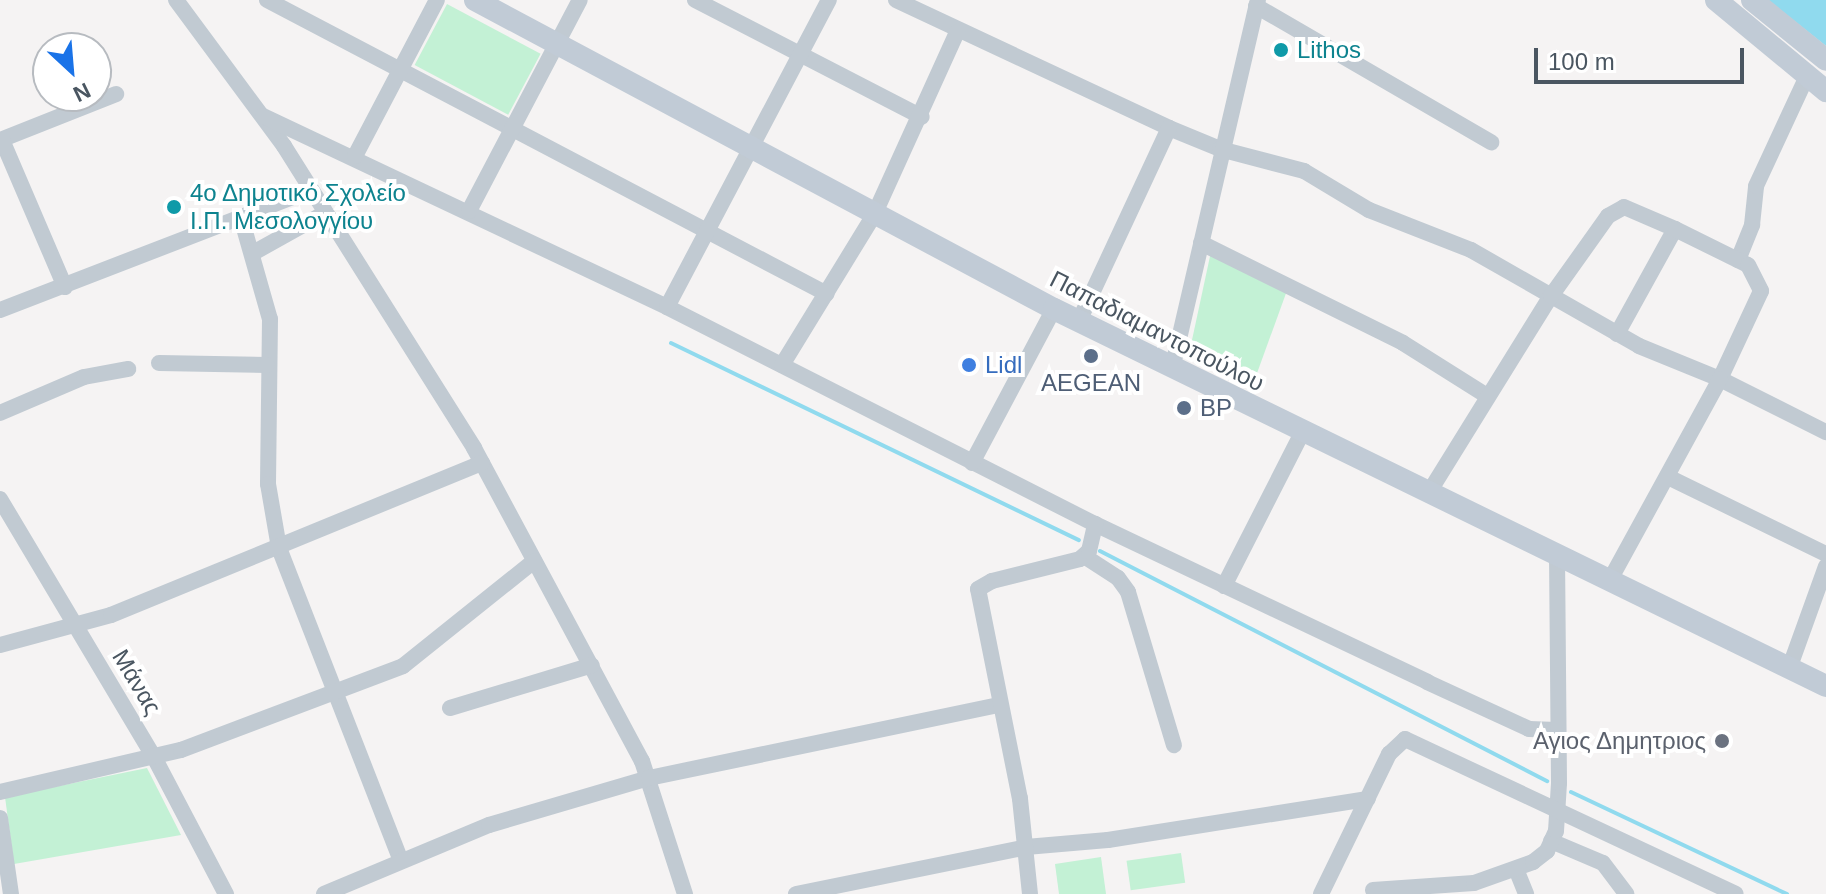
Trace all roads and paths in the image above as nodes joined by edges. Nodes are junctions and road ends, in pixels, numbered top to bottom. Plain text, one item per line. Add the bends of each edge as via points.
1 (267, 0) edge
2 (437, 0) edge
3 (475, 0) edge
4 (580, 0) edge
5 (695, 0) edge
6 (829, 0) edge
7 (896, 0) edge
8 (1716, 0) edge
9 (1752, 0) edge
10 (177, 1) edge
11 (1257, 3) edge
12 (957, 32) junction
13 (558, 44) junction
14 (799, 53) junction
15 (1826, 60) edge
16 (398, 69) junction
17 (1807, 76) junction
18 (1826, 91) edge
19 (116, 94) dead end
20 (263, 116) junction
21 (922, 117) junction
22 (1169, 128) junction
23 (510, 132) junction
24 (1, 140) edge
25 (1491, 142) dead end
26 (753, 147) junction
27 (1220, 149) junction
28 (355, 156) junction
29 (311, 190) junction
30 (469, 211) junction
31 (325, 213) junction
32 (875, 213) junction
33 (242, 221) junction
34 (1675, 229) junction
35 (707, 231) junction
36 (1201, 243) junction
37 (253, 253) junction
38 (1738, 260) junction
39 (65, 287) junction
40 (827, 294) junction
41 (1551, 296) junction
42 (667, 307) junction
43 (1054, 309) junction
44 (0, 310) edge
45 (1079, 321) junction
46 (1617, 334) junction
47 (159, 363) dead end
48 (267, 365) junction
49 (782, 365) junction
50 (128, 369) dead end
51 (1172, 369) junction
52 (1720, 379) junction
53 (1487, 396) junction
54 (0, 413) edge
55 (1826, 432) edge
56 (1302, 433) junction
57 (482, 463) junction
58 (972, 463) junction
59 (1668, 477) junction
60 (1428, 494) junction
61 (0, 499) edge
62 (1095, 524) junction
63 (279, 548) junction
64 (1826, 554) edge
65 (1084, 556) junction
66 (1557, 556) junction
67 (534, 561) junction
68 (1826, 566) edge
69 (1609, 582) junction
70 (1224, 586) junction
71 (76, 627) junction
72 (0, 645) edge
73 (592, 665) junction
74 (1789, 669) junction
75 (1826, 686) edge
76 (337, 691) junction
77 (998, 705) junction
78 (450, 708) dead end
79 (1557, 730) junction
80 (1174, 745) dead end
81 (154, 757) junction
82 (649, 778) junction
83 (0, 792) edge
84 (1368, 799) junction
85 (1555, 810) junction
86 (0, 818) edge
87 (1551, 841) junction
88 (1026, 847) junction
89 (401, 861) junction
90 (1516, 869) junction
91 (853, 887) edge
92 (1373, 890) dead end
93 (11, 894) edge
94 (226, 894) edge
95 (324, 894) edge
96 (685, 894) edge
97 (796, 894) edge
98 (1030, 894) edge
99 (1321, 894) edge
100 (1526, 894) edge
101 (1626, 894) edge
102 (1736, 894) edge

1 - 16 street
2 - 16 street
3 - 13 main road, Παπαδιαμαντοπούλου
4 - 13 street
5 - 14 street
6 - 14 street
7 - 12 street
8 - 17 main road
9 - 15 main road
10 - 20 street
11 - 25 street
11 - 27 street
12 - 21 street
12 - 22 street
13 - 23 street
13 - 26 main road, Παπαδιαμαντοπούλου
14 - 21 street
14 - 26 street
16 - 23 street
16 - 28 street
17 - 18 main road
17 - 38 street via 1756,186 1752,225
19 - 24 street
20 - 28 street
20 - 29 street
21 - 32 street
22 - 27 street
22 - 45 street
23 - 30 street
23 - 35 street
24 - 39 street
26 - 32 main road, Παπαδιαμαντοπούλου
26 - 35 street
27 - 36 street
27 - 41 street via 1304,171 1369,210 1435,233
28 - 30 street
29 - 31 street
29 - 33 street
30 - 42 street
31 - 37 street
31 - 57 street
32 - 40 street
32 - 43 main road, Παπαδιαμαντοπούλου
33 - 37 street
33 - 39 street
34 - 38 street
34 - 41 street via 1627,207 1615,209
34 - 46 street
35 - 40 street
35 - 42 street
36 - 51 street
36 - 53 street via 1403,343
37 - 48 street via 269,310
38 - 52 street via 1752,270 1761,291
39 - 44 street
40 - 49 street
41 - 46 street
41 - 53 street
42 - 49 street
43 - 45 main road, Παπαδιαμαντοπούλου
43 - 58 street
45 - 51 main road, Παπαδιαμαντοπούλου
46 - 52 street
47 - 48 street
48 - 63 street via 268,484
49 - 58 street
50 - 54 street via 84,377
51 - 56 main road, Παπαδιαμαντοπούλου
52 - 55 street
52 - 59 street
53 - 60 street
56 - 60 main road, Παπαδιαμαντοπούλου
56 - 70 street
57 - 63 street
57 - 67 street
58 - 62 street
59 - 64 street
59 - 69 street
60 - 66 main road, Παπαδιαμαντοπούλου
61 - 71 street, Μάνας
62 - 65 street
62 - 70 street
63 - 71 street
63 - 76 street
65 - 77 street via 987,582 978,589
65 - 80 street via 1118,578 1128,592
66 - 69 main road, Παπαδιαμαντοπούλου
66 - 79 street
67 - 73 street
67 - 76 street via 484,597 416,659
68 - 74 street
69 - 74 main road, Παπαδιαμαντοπούλου
70 - 79 street via 1508,721 1529,729
71 - 72 street
71 - 81 street, Μάνας
73 - 78 street
73 - 82 street
74 - 75 main road, Παπαδιαμαντοπούλου
76 - 81 street
76 - 89 street
77 - 82 street
77 - 88 street
79 - 85 street
81 - 83 street
81 - 94 street, Μάνας
82 - 89 street via 489,825
82 - 96 street
84 - 85 street via 1392,749 1405,739
84 - 88 street via 1108,840
84 - 99 street
85 - 87 street
85 - 102 street
86 - 93 street
87 - 90 street via 1543,856
87 - 101 street via 1603,863
88 - 91 street
88 - 98 street
89 - 95 street
90 - 92 street via 1465,885
90 - 100 street
91 - 97 street

